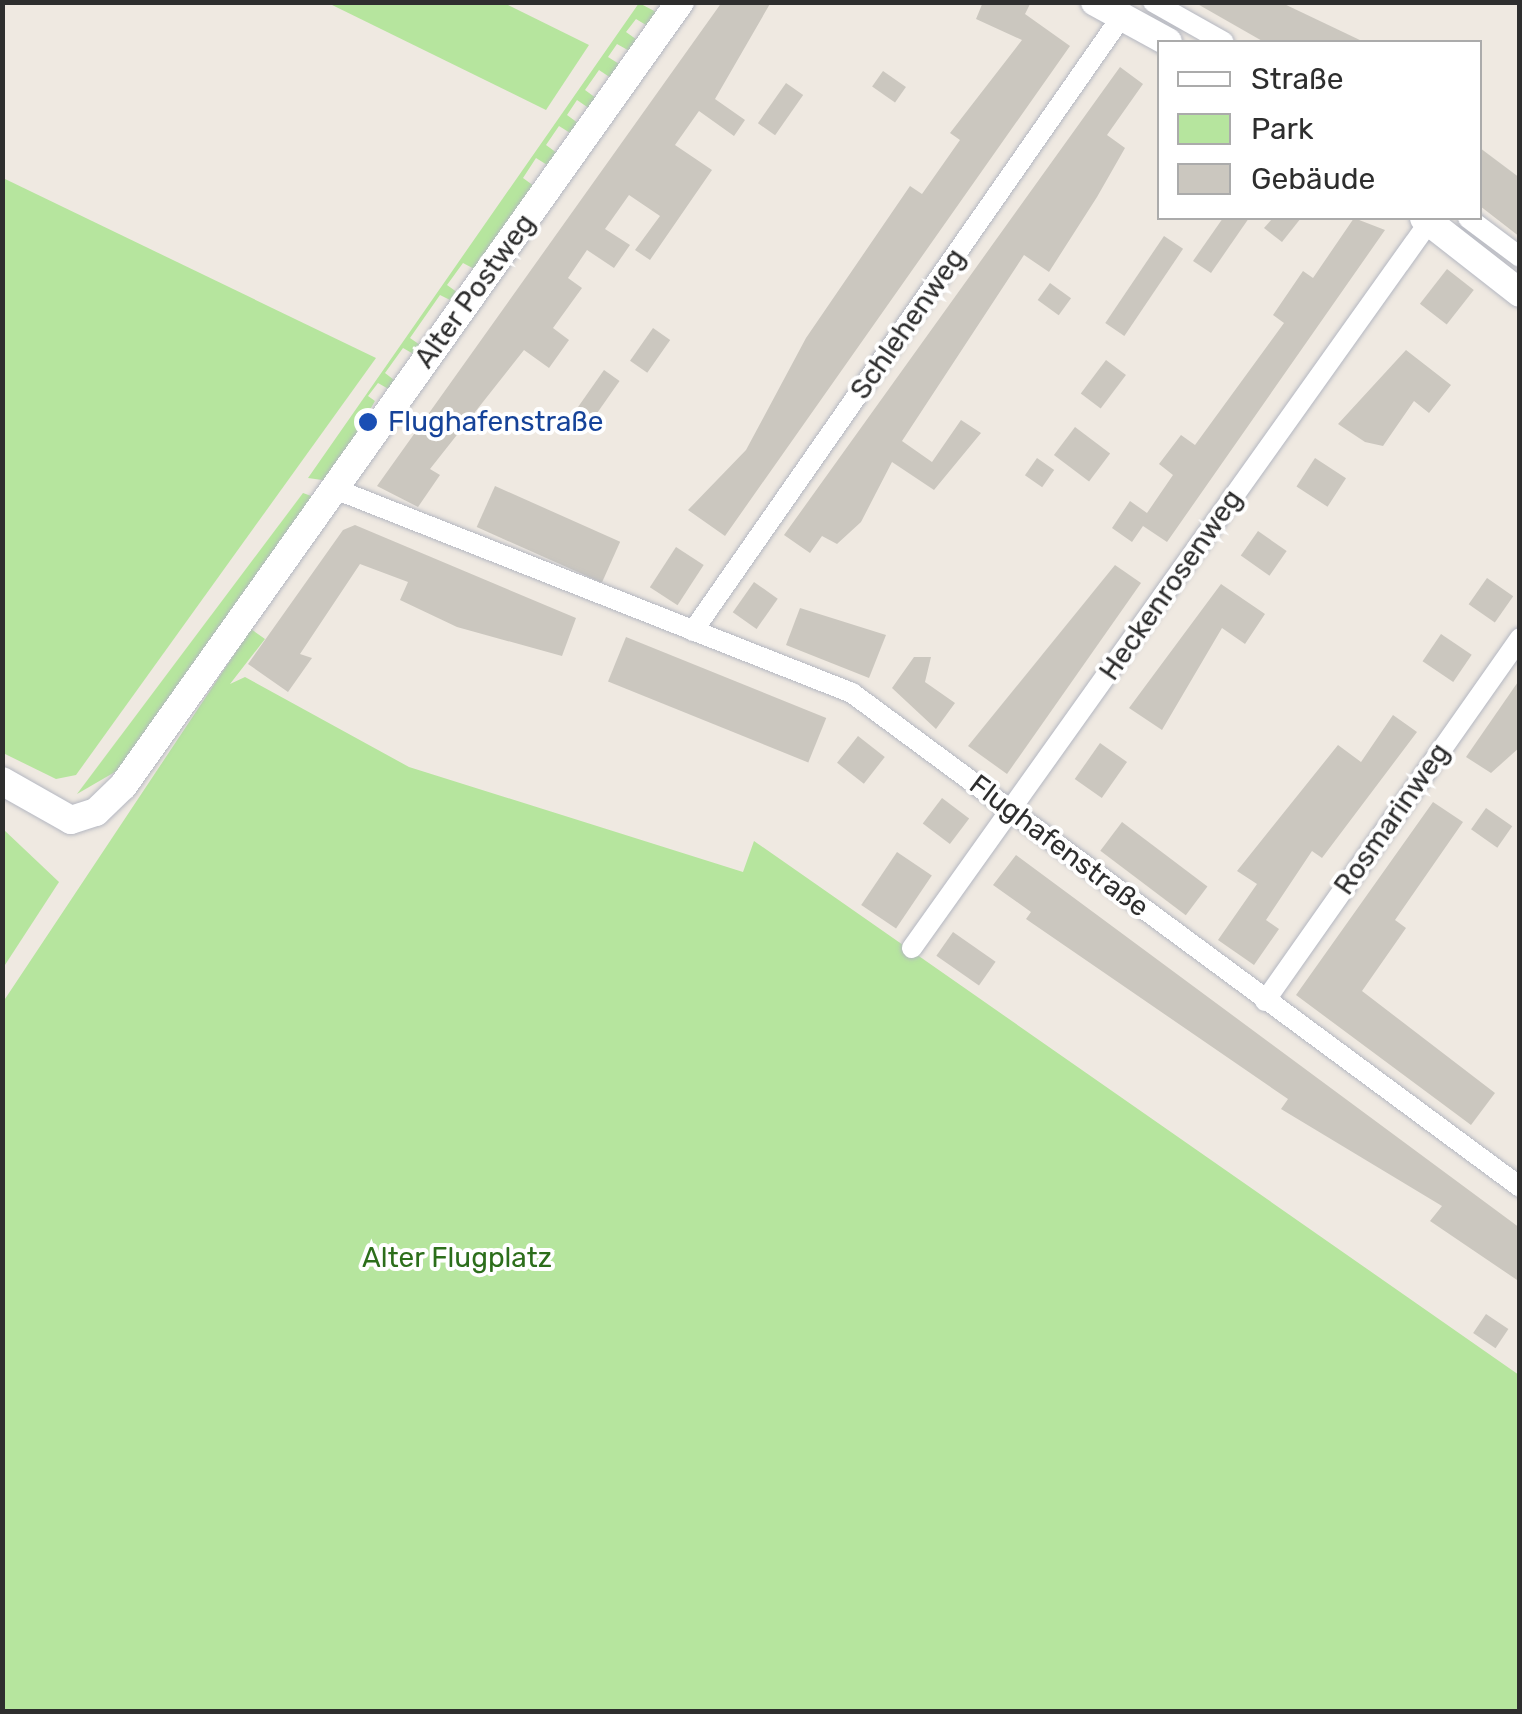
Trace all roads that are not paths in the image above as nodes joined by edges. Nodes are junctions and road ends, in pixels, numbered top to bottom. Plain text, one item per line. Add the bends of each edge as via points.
1 (680, 2) edge
2 (1095, 2) edge
3 (1153, 2) edge
4 (1122, 16) junction
5 (1164, 40) edge
6 (1220, 40) edge
7 (1426, 220) edge
8 (1471, 220) edge
9 (1520, 257) edge
10 (1520, 293) edge
11 (335, 489) junction
12 (692, 631) junction
13 (1520, 638) edge
14 (2, 781) edge
15 (1013, 813) junction
16 (912, 948) dead end
17 (1265, 1001) junction
18 (1520, 1187) edge

1 - 11 main road, Alter Postweg
2 - 4 main road
3 - 6 street
4 - 5 main road
4 - 12 street, Schlehenweg
7 - 10 main road
7 - 15 street, Heckenrosenweg
8 - 9 street
11 - 12 street, Flughafenstraße
11 - 14 main road, Alter Postweg via 124,786 88,816 56,816
12 - 15 street, Flughafenstraße via 852,693
13 - 17 street, Rosmarinweg
15 - 16 street, Heckenrosenweg
15 - 17 street, Flughafenstraße
17 - 18 street, Flughafenstraße

